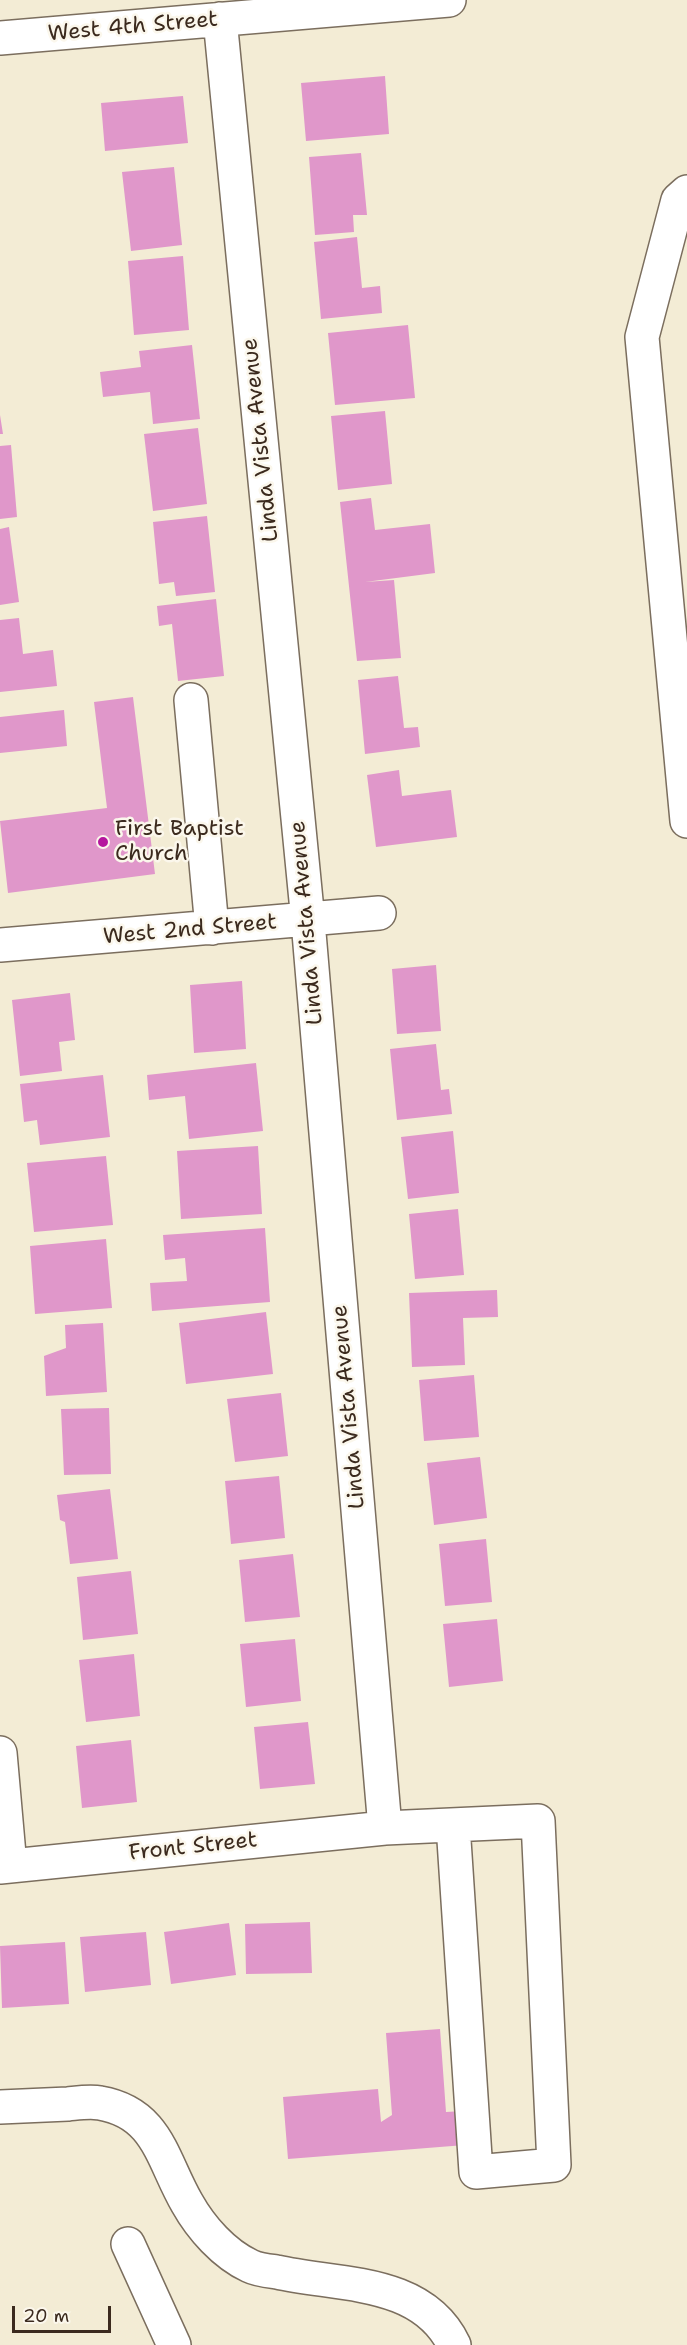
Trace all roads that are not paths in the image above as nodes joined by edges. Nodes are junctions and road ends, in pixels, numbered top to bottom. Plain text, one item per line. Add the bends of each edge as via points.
1 (449, 0) edge
2 (336, 5) edge
3 (211, 13) edge
4 (111, 14) edge
5 (0, 38) edge
6 (687, 192) edge
7 (191, 700) dead end
8 (687, 821) edge
9 (379, 913) dead end
10 (308, 921) junction
11 (212, 928) junction
12 (0, 945) edge
13 (0, 1753) edge
14 (453, 1825) junction
15 (386, 1828) junction
16 (5, 1866) edge
17 (0, 2107) edge
18 (128, 2244) dead end
19 (174, 2345) edge
20 (454, 2345) edge

1 - 2 street, West 4th Street
2 - 3 street, West 4th Street
3 - 4 street, West 4th Street
3 - 10 street, Linda Vista Avenue
4 - 5 street, West 4th Street
6 - 8 street via 678,200 642,337
7 - 11 street
9 - 10 street, West 2nd Street
10 - 11 street, West 2nd Street
10 - 15 street, Linda Vista Avenue
11 - 12 street, West 2nd Street
13 - 16 street
14 - 14 street, Front Street via 538,1821 554,2164 476,2172
14 - 15 street, Front Street
15 - 16 street, Front Street
17 - 20 street via 99,2102 136,2115 159,2143 187,2204 211,2238 251,2267 388,2291 436,2321
18 - 19 street

